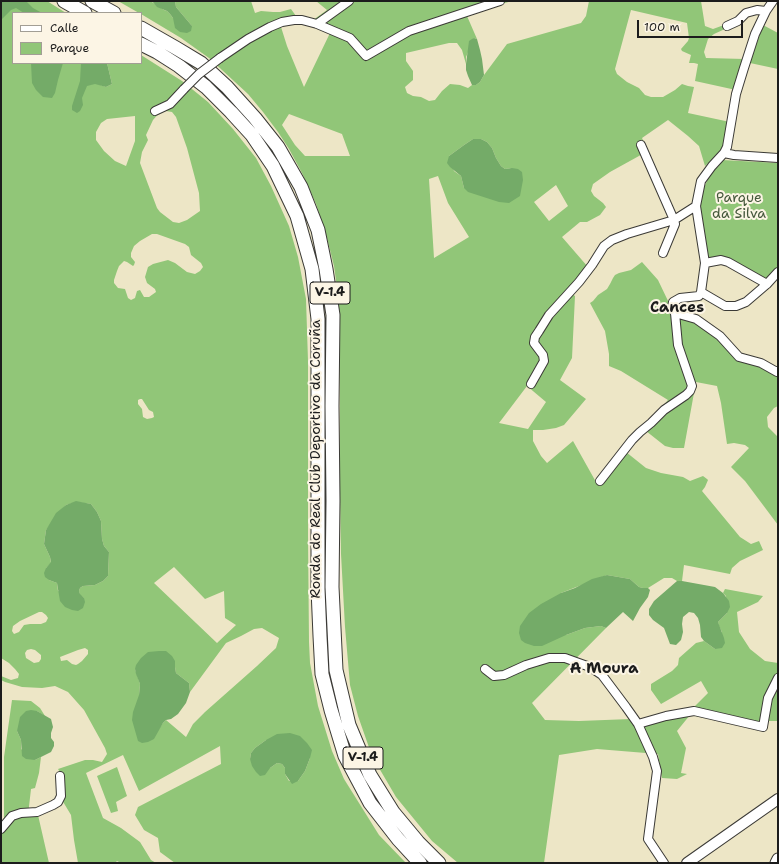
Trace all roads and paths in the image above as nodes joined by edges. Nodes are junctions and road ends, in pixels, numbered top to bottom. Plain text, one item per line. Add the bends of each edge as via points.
1 (64, 1) edge
2 (92, 1) edge
3 (349, 1) edge
4 (500, 1) edge
5 (773, 1) edge
6 (766, 11) junction
7 (83, 12) edge
8 (112, 12) edge
9 (317, 24) junction
10 (727, 26) dead end
11 (142, 29) edge
12 (142, 44) edge
13 (155, 111) dead end
14 (641, 145) dead end
15 (724, 153) junction
16 (778, 158) edge
17 (696, 206) junction
18 (674, 220) junction
19 (663, 253) dead end
20 (705, 263) junction
21 (778, 272) edge
22 (767, 284) junction
23 (701, 292) junction
24 (675, 313) junction
25 (778, 371) edge
26 (531, 384) dead end
27 (600, 481) dead end
28 (485, 669) dead end
29 (778, 678) edge
30 (638, 724) junction
31 (60, 776) dead end
32 (777, 801) edge
33 (1, 829) edge
34 (778, 859) edge
35 (420, 863) edge
36 (439, 863) edge
37 (664, 863) edge
38 (687, 863) edge
39 (776, 863) edge

1 - 7 highway
2 - 8 highway
3 - 9 street
4 - 9 street via 409,31 366,56 350,38
5 - 6 street
6 - 10 street via 746,13 738,21
6 - 15 street via 755,34 736,94
9 - 13 street, bridge via 294,20 270,27 220,58 199,74 170,104
11 - 36 highway, Ronda do Real Club Deportivo da Coruña / V-1.4 via 201,64 256,118 278,147 301,187 318,230 333,316 332,587 336,670 349,725 370,775 393,812
12 - 35 highway, Ronda do Real Club Deportivo da Coruña / V-1.4 via 179,66 206,87 252,135 273,166 297,216 312,269 318,319 318,589 322,674 349,763 370,803
14 - 18 street
15 - 16 street
15 - 17 street via 701,181
17 - 18 street
17 - 20 street
18 - 19 street
18 - 26 street via 627,234 604,246 579,282 548,315 535,337 534,343 543,355 544,361
20 - 22 street via 721,260 728,262
20 - 23 street
21 - 22 street
22 - 23 street via 746,302 736,306 725,306
23 - 24 street via 700,296 680,298 673,302 672,308
24 - 25 street via 696,319 720,336 739,357
24 - 27 street via 678,345 692,386 686,395 664,410 632,440
28 - 30 street via 494,676 504,675 549,658 565,658 602,675
29 - 30 street via 768,698 763,727 694,711
30 - 37 street via 657,771 648,839
31 - 33 street via 61,796 58,802 37,812 12,816
32 - 38 street
34 - 39 main road

